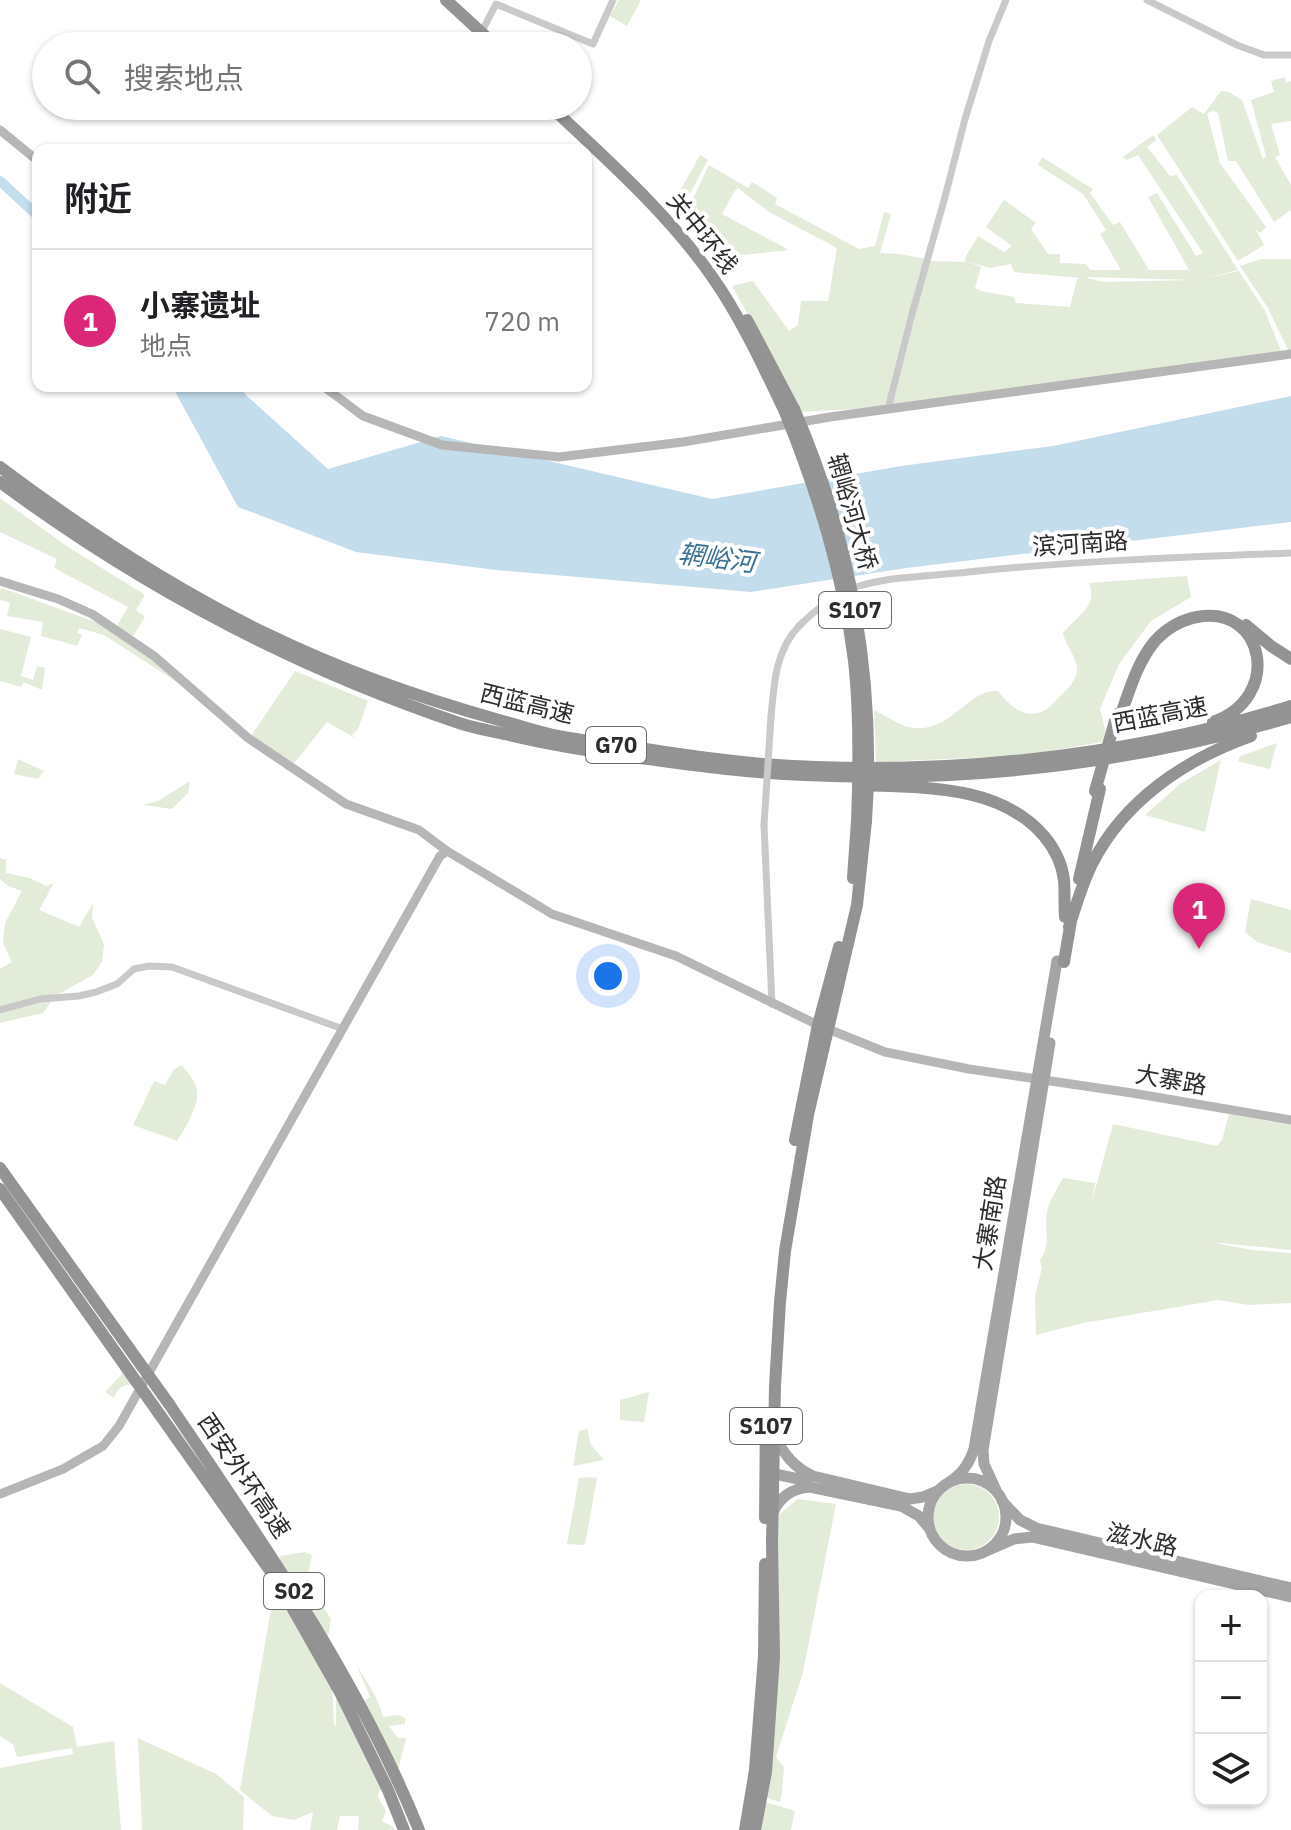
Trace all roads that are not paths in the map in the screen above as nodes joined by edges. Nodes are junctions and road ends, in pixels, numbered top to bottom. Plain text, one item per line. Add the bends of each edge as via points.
1 (435, 0) edge
2 (446, 0) edge
3 (613, 0) edge
4 (1006, 0) edge
5 (1147, 0) edge
6 (474, 32) edge
7 (476, 32) edge
8 (486, 32) edge
9 (564, 32) edge
10 (592, 44) edge
11 (1291, 55) edge
12 (565, 120) edge
13 (576, 120) edge
14 (0, 130) edge
15 (591, 144) edge
16 (592, 145) edge
17 (32, 156) edge
18 (1291, 354) edge
19 (331, 392) edge
20 (888, 409) junction
21 (790, 411) junction
22 (0, 467) edge
23 (0, 482) edge
24 (1291, 553) edge
25 (0, 582) edge
26 (1291, 659) edge
27 (1291, 706) edge
28 (1119, 714) junction
29 (1291, 720) edge
30 (1143, 741) junction
31 (706, 766) junction
32 (447, 851) junction
33 (1067, 922) junction
34 (1060, 962) joint
35 (772, 1004) junction
36 (0, 1010) edge
37 (823, 1027) junction
38 (343, 1029) junction
39 (1040, 1079) junction
40 (1291, 1120) edge
41 (0, 1168) edge
42 (0, 1189) edge
43 (774, 1435) junction
44 (770, 1473) junction
45 (808, 1481) junction
46 (948, 1483) junction
47 (937, 1491) junction
48 (0, 1494) edge
49 (999, 1496) junction
50 (773, 1513) junction
51 (929, 1528) junction
52 (984, 1552) junction
53 (1291, 1588) edge
54 (1291, 1597) edge
55 (404, 1830) edge
56 (419, 1830) edge
57 (745, 1830) edge
58 (755, 1830) edge

1 - 6 highway
2 - 7 highway
3 - 10 street
4 - 20 street via 965,119
5 - 11 street via 1237,45 1264,55
8 - 9 street via 496,4
12 - 15 highway, 关中环线 / S107
13 - 21 highway, 关中环线 / S107 via 667,211 717,274 752,327
14 - 17 street
16 - 21 highway, 关中环线 / S107 via 662,214 714,278
18 - 20 street
19 - 20 street via 363,416 442,445 559,457
21 - 37 highway, 辋峪河大桥 / S107, bridge via 844,598 857,697 862,821
22 - 30 highway, 西蓝高速 / G70 via 66,517 168,581 267,634 380,682 557,736 761,764 854,767 1015,761
23 - 31 highway, 西蓝高速 / G70 via 159,588 260,642 362,686 502,734
24 - 35 street, 滨河南路, bridge via 1005,569 873,583 850,589 805,621 778,665 771,717 764,825
25 - 32 street, 大寨路 via 92,614 154,656 248,738 346,804 419,830
26 - 28 highway via 1228,615 1192,611 1167,623 1147,644
27 - 30 highway, 西蓝高速 / G70 via 1238,723
28 - 30 highway via 1146,654 1175,625 1192,617 1217,616 1249,637 1258,673 1244,702 1223,718
28 - 33 highway, bridge
29 - 31 highway, 西蓝高速 / G70 via 1173,747 1011,771 849,777
29 - 33 highway via 1213,750 1147,794 1101,848
31 - 33 highway via 814,783 954,791 1006,806 1033,824 1056,855 1064,879
32 - 35 street, 大寨路 via 552,914 676,956
32 - 38 street
33 - 34 highway
34 - 39 main road, 大寨南路
35 - 37 street, 大寨路
36 - 38 street via 96,992 117,984 134,969 172,967
37 - 39 street, 大寨路 via 885,1052
37 - 43 highway, S107 via 785,1251
37 - 44 highway, S107 via 800,1112 772,1289
38 - 48 street via 119,1426 103,1446 63,1469
39 - 40 street, 大寨路
39 - 46 main road, 大寨南路 via 974,1449 960,1475
39 - 49 main road, 大寨南路 via 983,1450
41 - 56 highway, 西安外环高速 / S02, bridge via 284,1574 350,1687
42 - 55 highway, 西安外环高速 / S02, bridge via 276,1579 341,1694
43 - 44 highway, S107
43 - 45 main road
44 - 45 main road
44 - 50 highway, S107
44 - 57 highway, S107 via 764,1656
45 - 47 main road via 910,1499
45 - 50 main road via 787,1494
45 - 51 main road via 901,1506
46 - 47 main road
46 - 49 main road via 974,1478
47 - 51 main road via 930,1502
49 - 52 main road via 1005,1525
49 - 53 main road, 滋水路 via 1020,1520 1036,1528
50 - 58 highway, S107 via 774,1657 766,1772
51 - 52 main road via 945,1550 969,1556
52 - 54 main road, 滋水路 via 1032,1537

